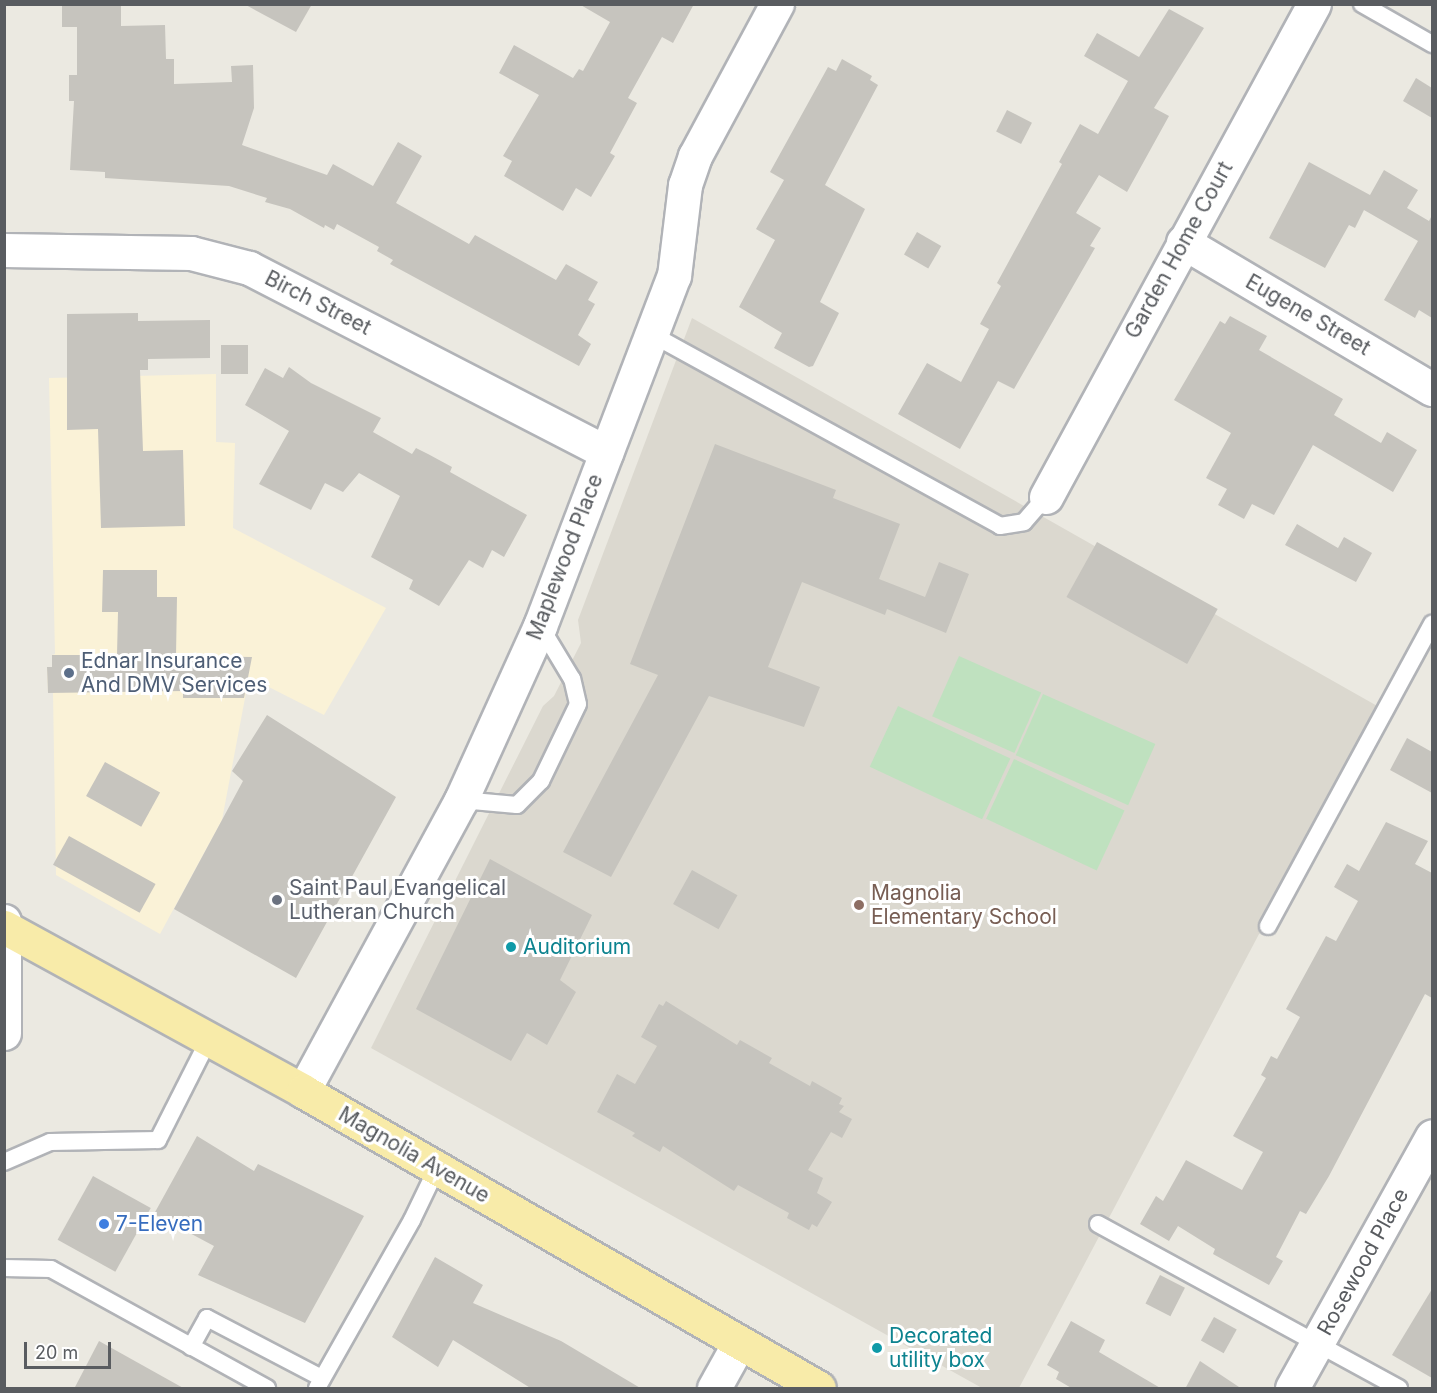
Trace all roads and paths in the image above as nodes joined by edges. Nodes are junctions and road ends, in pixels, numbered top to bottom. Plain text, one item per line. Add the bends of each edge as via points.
1 (777, 4) edge
2 (1314, 4) edge
3 (1362, 4) edge
4 (1432, 44) edge
5 (1183, 242) junction
6 (4, 250) edge
7 (653, 335) junction
8 (1432, 388) edge
9 (606, 452) junction
10 (1046, 497) joint
11 (1432, 624) edge
12 (540, 626) junction
13 (461, 800) junction
14 (4, 921) edge
15 (1268, 926) dead end
16 (5, 927) edge
17 (4, 1033) edge
18 (208, 1041) junction
19 (303, 1091) junction
20 (1432, 1136) edge
21 (4, 1162) edge
22 (437, 1168) junction
23 (1098, 1224) dead end
24 (4, 1268) edge
25 (1318, 1342) junction
26 (738, 1343) junction
27 (191, 1347) junction
28 (319, 1383) edge
29 (267, 1389) edge
30 (714, 1389) edge
31 (819, 1389) edge
32 (1293, 1389) edge
33 (1399, 1389) edge

1 - 7 street, Maplewood Place via 695,156 685,185 674,276
2 - 5 street, Garden Home Court
3 - 4 lane
5 - 8 street, Eugene Street
5 - 10 street, Garden Home Court
6 - 9 street, Birch Street via 190,253 249,268
7 - 9 street, Maplewood Place
7 - 10 lane via 1000,526 1024,522
9 - 12 street, Maplewood Place
11 - 15 lane
12 - 13 street, Maplewood Place
12 - 13 lane via 572,679 578,704 541,782 517,805
13 - 19 street, Maplewood Place
14 - 16 street
16 - 17 street
16 - 18 main road, Magnolia Avenue
18 - 19 main road, Magnolia Avenue
18 - 21 lane via 158,1140 50,1142
19 - 22 main road, Magnolia Avenue
20 - 25 street, Rosewood Place
22 - 26 main road, Magnolia Avenue
22 - 28 lane via 412,1220
23 - 25 lane
24 - 27 lane via 51,1269
25 - 32 street, Rosewood Place
25 - 33 lane
26 - 30 street
26 - 31 main road, Magnolia Avenue
27 - 28 lane via 207,1318
27 - 29 lane

